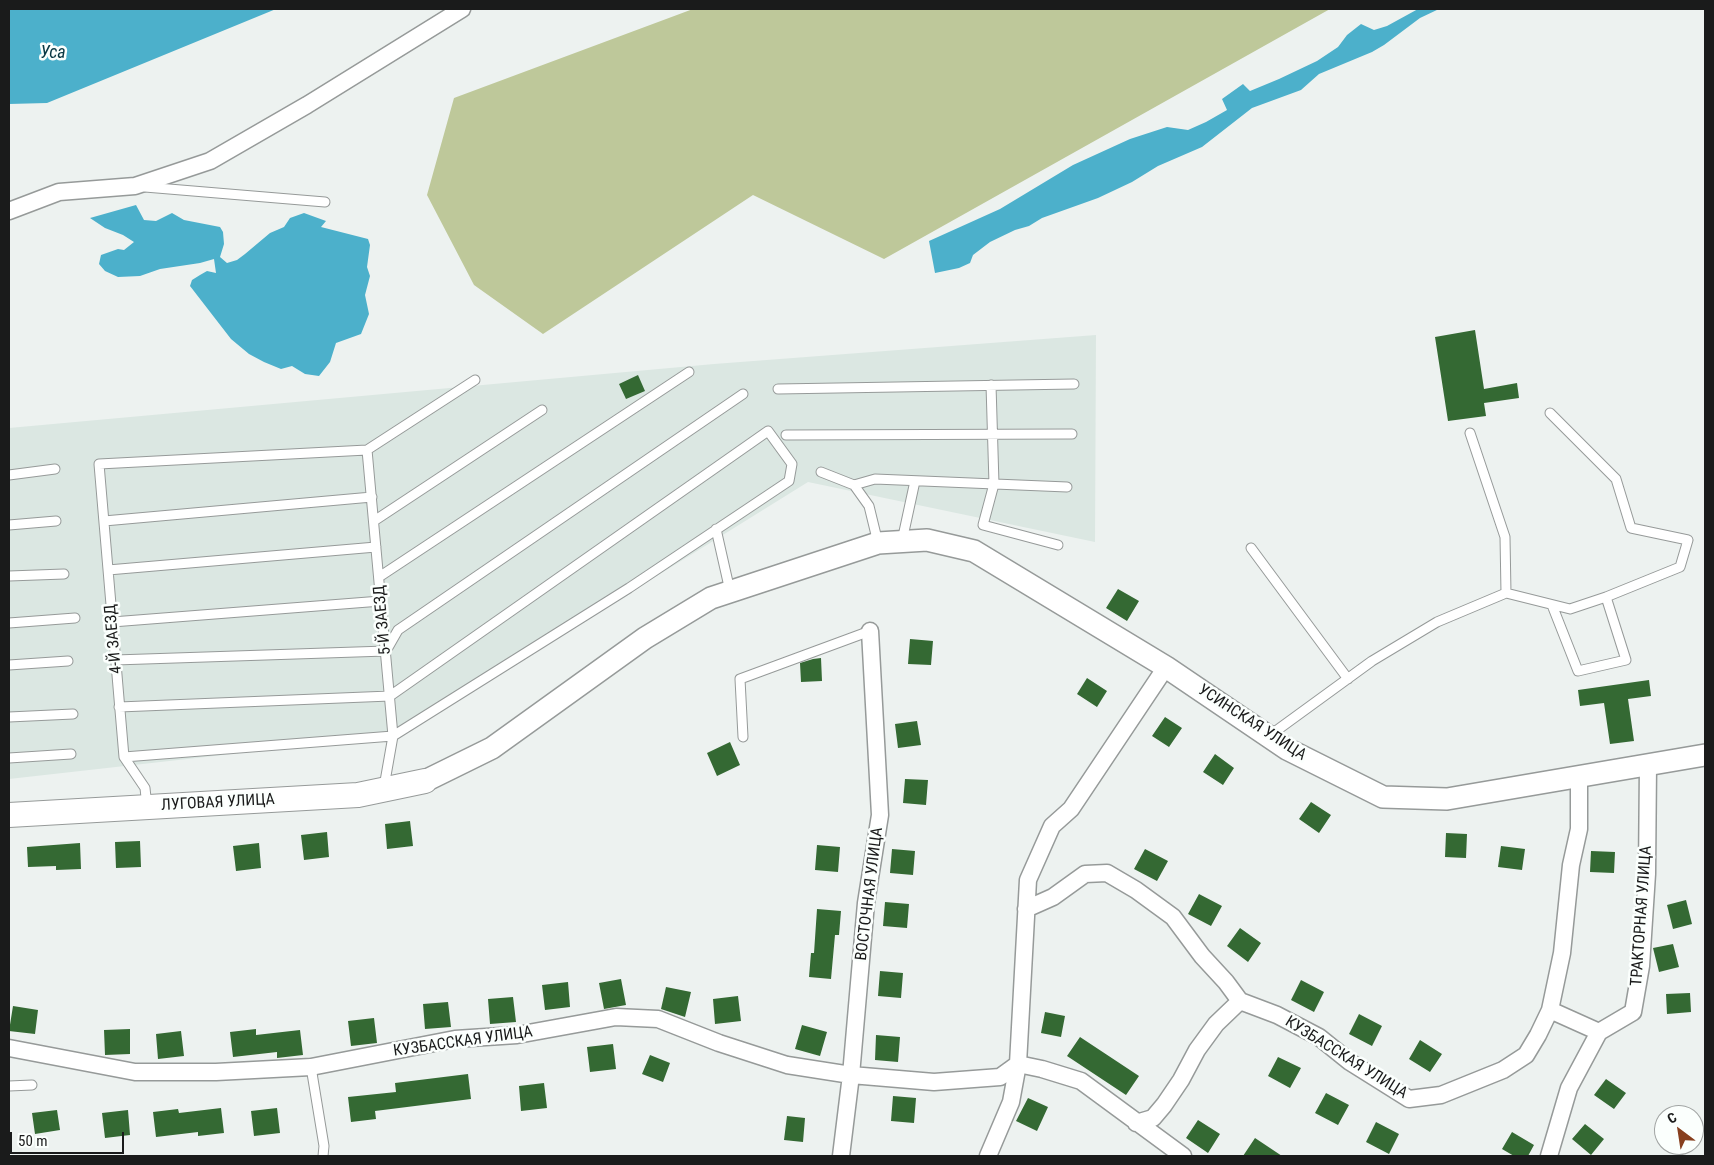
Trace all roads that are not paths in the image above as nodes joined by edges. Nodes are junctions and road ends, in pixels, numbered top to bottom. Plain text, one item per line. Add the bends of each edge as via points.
1 (462, 9) edge
2 (135, 186) junction
3 (325, 202) dead end
4 (9, 211) edge
5 (689, 372) dead end
6 (475, 380) dead end
7 (1074, 384) dead end
8 (991, 386) junction
9 (778, 389) dead end
10 (743, 394) dead end
11 (542, 410) dead end
12 (1550, 413) dead end
13 (1470, 433) dead end
14 (993, 434) junction
15 (1072, 434) dead end
16 (786, 435) dead end
17 (368, 450) junction
18 (55, 469) dead end
19 (821, 472) dead end
20 (9, 475) edge
21 (915, 481) junction
22 (994, 484) junction
23 (854, 486) junction
24 (1067, 488) dead end
25 (372, 497) junction
26 (56, 521) dead end
27 (104, 521) junction
28 (374, 521) junction
29 (9, 524) edge
30 (716, 529) junction
31 (902, 542) junction
32 (878, 543) junction
33 (1058, 546) dead end
34 (376, 547) junction
35 (1251, 548) dead end
36 (108, 570) junction
37 (64, 574) dead end
38 (9, 576) edge
39 (379, 577) junction
40 (730, 592) junction
41 (1506, 594) junction
42 (1606, 597) junction
43 (381, 601) junction
44 (1552, 605) junction
45 (75, 618) dead end
46 (112, 622) junction
47 (9, 623) edge
48 (870, 631) joint
49 (386, 651) junction
50 (115, 660) junction
51 (68, 661) dead end
52 (9, 664) edge
53 (1166, 667) junction
54 (1348, 679) junction
55 (390, 696) junction
56 (119, 708) junction
57 (72, 714) dead end
58 (9, 717) edge
59 (393, 736) junction
60 (1269, 736) junction
61 (743, 737) dead end
62 (71, 754) dead end
63 (1705, 755) edge
64 (124, 757) junction
65 (9, 758) edge
66 (1648, 765) junction
67 (1579, 777) junction
68 (426, 781) joint
69 (384, 790) junction
70 (147, 807) junction
71 (9, 815) edge
72 (1026, 909) junction
73 (1240, 1001) junction
74 (1550, 1010) junction
75 (1599, 1032) junction
76 (9, 1048) edge
77 (1018, 1064) junction
78 (311, 1066) junction
79 (851, 1075) junction
80 (32, 1085) dead end
81 (9, 1086) edge
82 (1136, 1123) junction
83 (323, 1156) edge
84 (841, 1156) edge
85 (988, 1156) edge
86 (1183, 1156) edge
87 (1550, 1156) edge

1 - 2 street via 210,162
2 - 3 lane
2 - 4 street via 59,192
5 - 39 lane
6 - 17 lane
7 - 8 lane
8 - 9 lane
8 - 14 lane
10 - 49 lane via 398,630
11 - 28 lane
12 - 42 lane via 1616,478 1631,528 1688,540 1680,568
13 - 41 lane via 1505,537
14 - 15 lane
14 - 16 lane
14 - 22 lane
17 - 25 lane, 5-Й ЗАЕЗД
17 - 27 lane, 4-Й ЗАЕЗД via 99,464
18 - 20 lane
19 - 23 lane
21 - 22 lane
21 - 23 lane via 875,479
21 - 31 lane
22 - 24 lane
22 - 33 lane via 983,524
23 - 32 lane via 869,506
25 - 27 lane
25 - 28 lane, 5-Й ЗАЕЗД
26 - 29 lane
27 - 36 lane, 4-Й ЗАЕЗД
28 - 34 lane, 5-Й ЗАЕЗД
30 - 40 lane
30 - 55 lane via 789,481 792,464 768,431
30 - 59 lane via 629,588
31 - 32 street, УСИНСКАЯ УЛИЦА
31 - 53 street, УСИНСКАЯ УЛИЦА via 927,540 974,551
32 - 40 street, УСИНСКАЯ УЛИЦА
34 - 36 lane
34 - 39 lane, 5-Й ЗАЕЗД
35 - 54 lane
36 - 46 lane, 4-Й ЗАЕЗД
37 - 38 lane
39 - 43 lane, 5-Й ЗАЕЗД
40 - 68 street, УСИНСКАЯ УЛИЦА via 711,598 644,638 492,748
41 - 44 lane
41 - 54 lane via 1437,622
42 - 44 lane via 1570,609
42 - 44 lane via 1626,660 1578,671
43 - 46 lane
43 - 49 lane, 5-Й ЗАЕЗД
45 - 47 lane
46 - 50 lane, 4-Й ЗАЕЗД
48 - 61 lane via 740,679
48 - 79 street, ВОСТОЧНАЯ УЛИЦА via 880,815 866,903
49 - 50 lane
49 - 55 lane, 5-Й ЗАЕЗД
50 - 56 lane, 4-Й ЗАЕЗД
51 - 52 lane
53 - 60 street, УСИНСКАЯ УЛИЦА
53 - 72 street via 1072,809 1052,826 1028,880
54 - 60 lane
55 - 56 lane
55 - 59 lane, 5-Й ЗАЕЗД
56 - 64 lane, 4-Й ЗАЕЗД
57 - 58 lane
59 - 64 lane
59 - 69 lane, 5-Й ЗАЕЗД
60 - 67 street, УСИНСКАЯ УЛИЦА via 1383,797 1447,799
62 - 65 lane
63 - 66 street, УСИНСКАЯ УЛИЦА
64 - 70 lane, 4-Й ЗАЕЗД via 146,788
66 - 67 street, УСИНСКАЯ УЛИЦА
66 - 75 street, ТРАКТОРНАЯ УЛИЦА via 1647,874 1641,966 1633,1012
67 - 74 street, КУЗБАССКАЯ УЛИЦА via 1579,829 1571,865 1562,953
68 - 69 main road, ЛУГОВАЯ УЛИЦА
69 - 70 main road, ЛУГОВАЯ УЛИЦА via 358,795
70 - 71 main road, ЛУГОВАЯ УЛИЦА
72 - 73 street via 1053,897 1085,874 1106,873 1173,917
72 - 77 street
73 - 74 street, КУЗБАССКАЯ УЛИЦА via 1277,1015 1319,1037 1350,1062 1410,1100 1440,1095 1504,1070 1526,1055
73 - 82 street via 1216,1024 1153,1118
74 - 75 street
75 - 87 street via 1569,1088
76 - 78 street, КУЗБАССКАЯ УЛИЦА via 135,1072 216,1072
77 - 79 street, КУЗБАССКАЯ УЛИЦА via 1000,1077 934,1082
77 - 82 street via 1081,1081
77 - 85 street via 1011,1102
78 - 79 street, КУЗБАССКАЯ УЛИЦА via 455,1039 516,1035 616,1017 658,1018 719,1043 787,1065
78 - 83 lane
79 - 84 street, ВОСТОЧНАЯ УЛИЦА
80 - 81 lane
82 - 86 street

